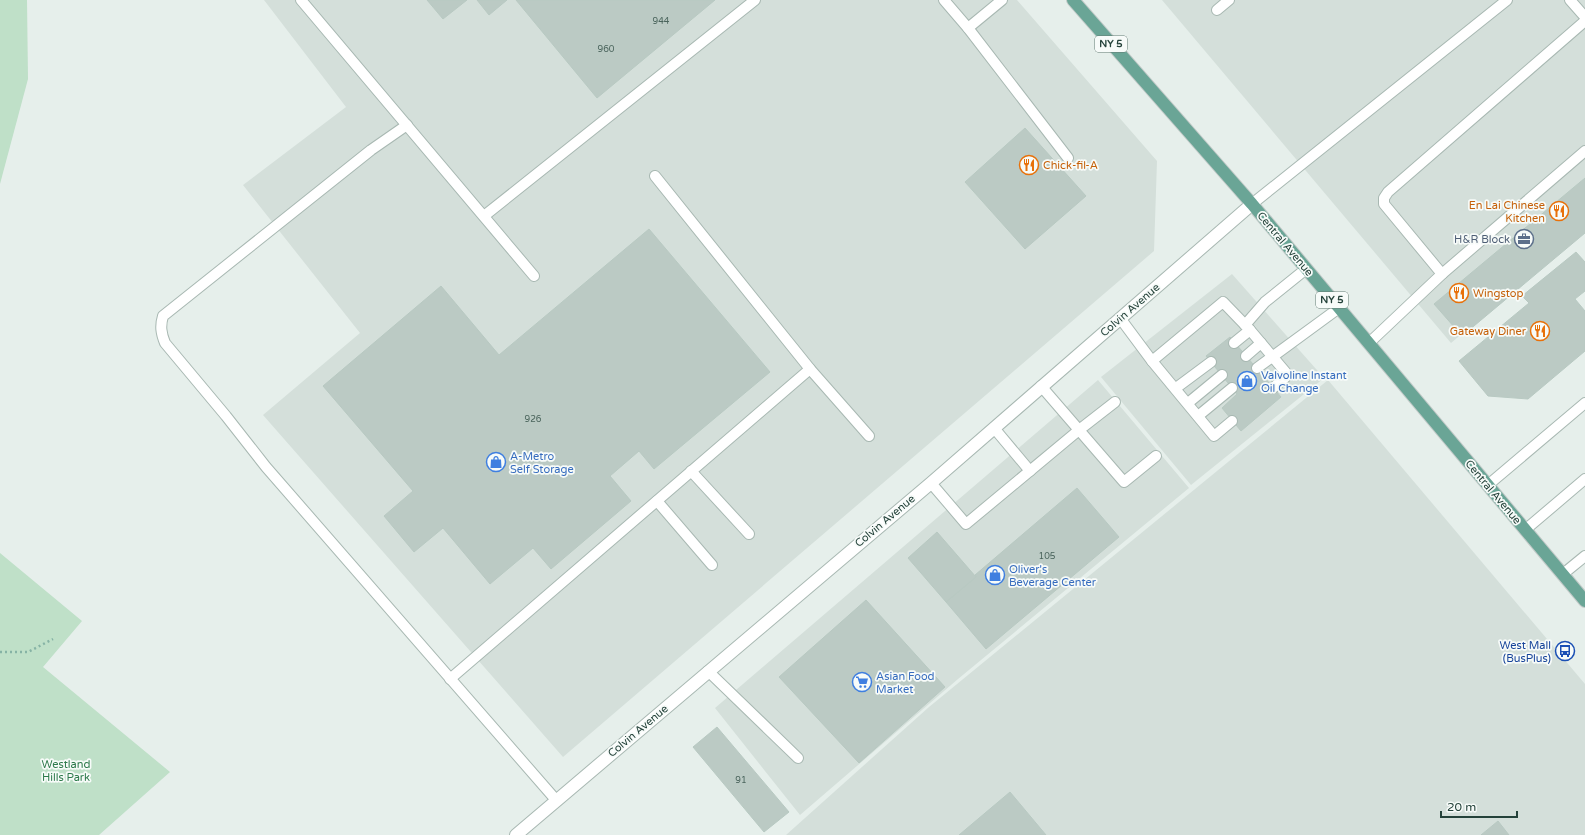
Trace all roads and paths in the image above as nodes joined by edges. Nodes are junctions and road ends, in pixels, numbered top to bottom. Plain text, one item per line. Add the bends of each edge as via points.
1 (301, 0) edge
2 (755, 0) edge
3 (944, 0) edge
4 (1002, 0) edge
5 (1073, 0) edge
6 (1229, 0) edge
7 (1507, 0) edge
8 (1570, 0) edge
9 (1217, 10) dead end
10 (1585, 17) edge
11 (1585, 21) edge
12 (968, 28) junction
13 (407, 125) junction
14 (1585, 150) edge
15 (1068, 158) dead end
16 (655, 176) dead end
17 (1252, 204) junction
18 (484, 216) junction
19 (1306, 269) junction
20 (1442, 274) junction
21 (534, 276) dead end
22 (1339, 308) junction
23 (1120, 318) junction
24 (1248, 327) junction
25 (1234, 343) dead end
26 (1261, 343) junction
27 (1369, 344) junction
28 (1246, 356) dead end
29 (1273, 357) junction
30 (1152, 361) junction
31 (1211, 362) dead end
32 (1257, 368) dead end
33 (810, 369) junction
34 (1222, 375) dead end
35 (1041, 386) junction
36 (1176, 388) junction
37 (1232, 388) dead end
38 (1273, 388) dead end
39 (1115, 402) dead end
40 (1188, 403) junction
41 (1585, 403) edge
42 (1198, 416) junction
43 (1232, 421) dead end
44 (994, 428) junction
45 (1079, 430) junction
46 (868, 436) dead end
47 (1156, 456) dead end
48 (691, 471) junction
49 (1030, 471) junction
50 (1585, 478) edge
51 (930, 483) junction
52 (1488, 485) junction
53 (657, 501) junction
54 (1525, 530) junction
55 (749, 534) dead end
56 (1585, 556) edge
57 (712, 565) dead end
58 (1563, 574) junction
59 (1585, 601) edge
60 (53, 639) dead end
61 (0, 652) edge
62 (708, 672) junction
63 (450, 680) junction
64 (798, 758) dead end
65 (556, 800) junction
66 (516, 835) edge

1 - 13 lane
2 - 18 lane
3 - 12 lane
4 - 12 lane
5 - 17 main road, Central Avenue / NY 5
6 - 9 lane
7 - 17 lane
8 - 10 lane
11 - 20 lane via 1385,196 1385,207
12 - 15 lane
13 - 18 lane
13 - 63 lane via 365,155 163,316 160,327 165,343 266,466
14 - 20 lane
16 - 33 lane
17 - 19 main road, Central Avenue / NY 5
17 - 23 street, Colvin Avenue
18 - 21 lane
19 - 22 main road, Central Avenue / NY 5
19 - 24 lane via 1266,302
20 - 27 lane
22 - 27 main road, Central Avenue / NY 5
22 - 29 lane
23 - 30 lane
23 - 35 street, Colvin Avenue
24 - 25 lane
24 - 26 lane
24 - 30 lane via 1223,302
26 - 28 lane
26 - 29 lane
27 - 52 main road, Central Avenue / NY 5
29 - 32 lane
29 - 38 lane via 1288,375
30 - 36 lane
31 - 36 lane
33 - 46 lane
33 - 48 lane
34 - 40 lane
35 - 44 street, Colvin Avenue
35 - 45 lane
36 - 40 lane
37 - 42 lane
39 - 45 lane
40 - 42 lane
41 - 52 lane
42 - 43 lane via 1214,436
44 - 49 lane
44 - 51 street, Colvin Avenue
45 - 47 lane via 1124,482
45 - 49 lane
48 - 53 lane
48 - 55 lane
49 - 51 lane via 966,524
50 - 54 lane
51 - 62 street, Colvin Avenue
52 - 54 main road, Central Avenue / NY 5
53 - 57 lane
53 - 63 lane
54 - 58 main road, Central Avenue / NY 5
56 - 58 lane
58 - 59 main road, Central Avenue / NY 5
60 - 61 path via 28,652
62 - 64 lane
62 - 65 street, Colvin Avenue
63 - 65 lane
65 - 66 street, Colvin Avenue

